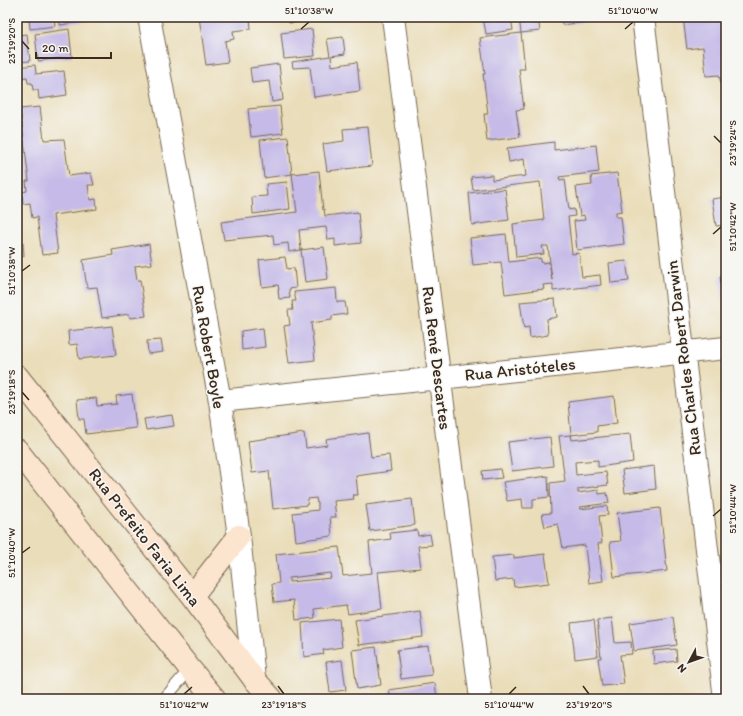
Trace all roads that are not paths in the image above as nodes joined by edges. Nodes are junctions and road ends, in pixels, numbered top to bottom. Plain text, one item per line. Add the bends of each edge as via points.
1 (149, 17) edge
2 (393, 17) edge
3 (643, 17) edge
4 (726, 348) edge
5 (682, 352) junction
6 (17, 376) edge
7 (440, 378) junction
8 (220, 401) junction
9 (17, 450) edge
10 (239, 536) junction
11 (192, 596) junction
12 (190, 669) junction
13 (254, 679) junction
14 (164, 699) edge
15 (215, 699) edge
16 (272, 699) edge
17 (481, 699) edge
18 (725, 699) edge

1 - 8 street, Rua Robert Boyle
2 - 7 street, Rua René Descartes
3 - 5 street, Rua Charles Robert Darwin
4 - 5 street, Rua Aristóteles
5 - 7 street, Rua Aristóteles
5 - 18 street, Rua Charles Robert Darwin
6 - 11 main road, Rua Prefeito Faria Lima
7 - 8 street, Rua Aristóteles
7 - 17 street, Rua René Descartes
8 - 10 street, Rua Robert Boyle
9 - 12 main road
10 - 11 main road
10 - 13 street, Rua Robert Boyle
11 - 13 main road, Rua Prefeito Faria Lima
12 - 14 lane
12 - 15 main road
13 - 16 main road, Rua Prefeito Faria Lima

